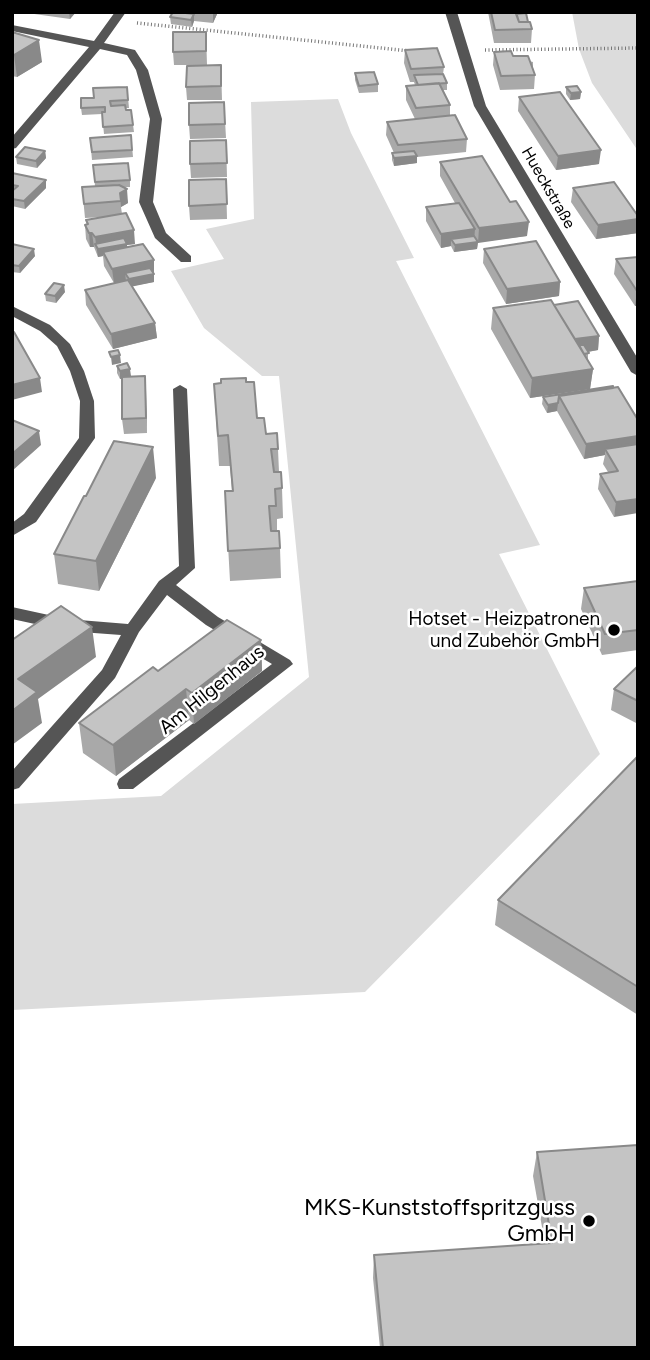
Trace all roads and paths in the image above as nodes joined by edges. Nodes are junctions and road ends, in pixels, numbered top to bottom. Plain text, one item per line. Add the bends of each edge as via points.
1 (451, 12) edge
2 (118, 16) edge
3 (12, 28) edge
4 (98, 44) junction
5 (638, 48) edge
6 (462, 50) junction
7 (414, 51) edge
8 (12, 145) edge
9 (187, 260) dead end
10 (12, 310) edge
11 (638, 372) edge
12 (180, 389) dead end
13 (12, 531) edge
14 (165, 585) junction
15 (12, 613) edge
16 (132, 630) junction
17 (12, 783) edge
18 (126, 784) dead end

1 - 6 street, Hueckstraße
2 - 4 street
2 - 7 path
3 - 4 street
4 - 8 street
4 - 9 street via 131,52 142,70 156,120 146,202 160,235
5 - 6 path
6 - 11 street, Hueckstraße via 480,106
10 - 13 street via 63,344 87,401 87,439 30,518
12 - 14 street via 187,568
14 - 16 street
14 - 18 street, Am Hilgenhaus via 212,621 284,664
15 - 16 street via 66,625
16 - 17 street via 110,674

